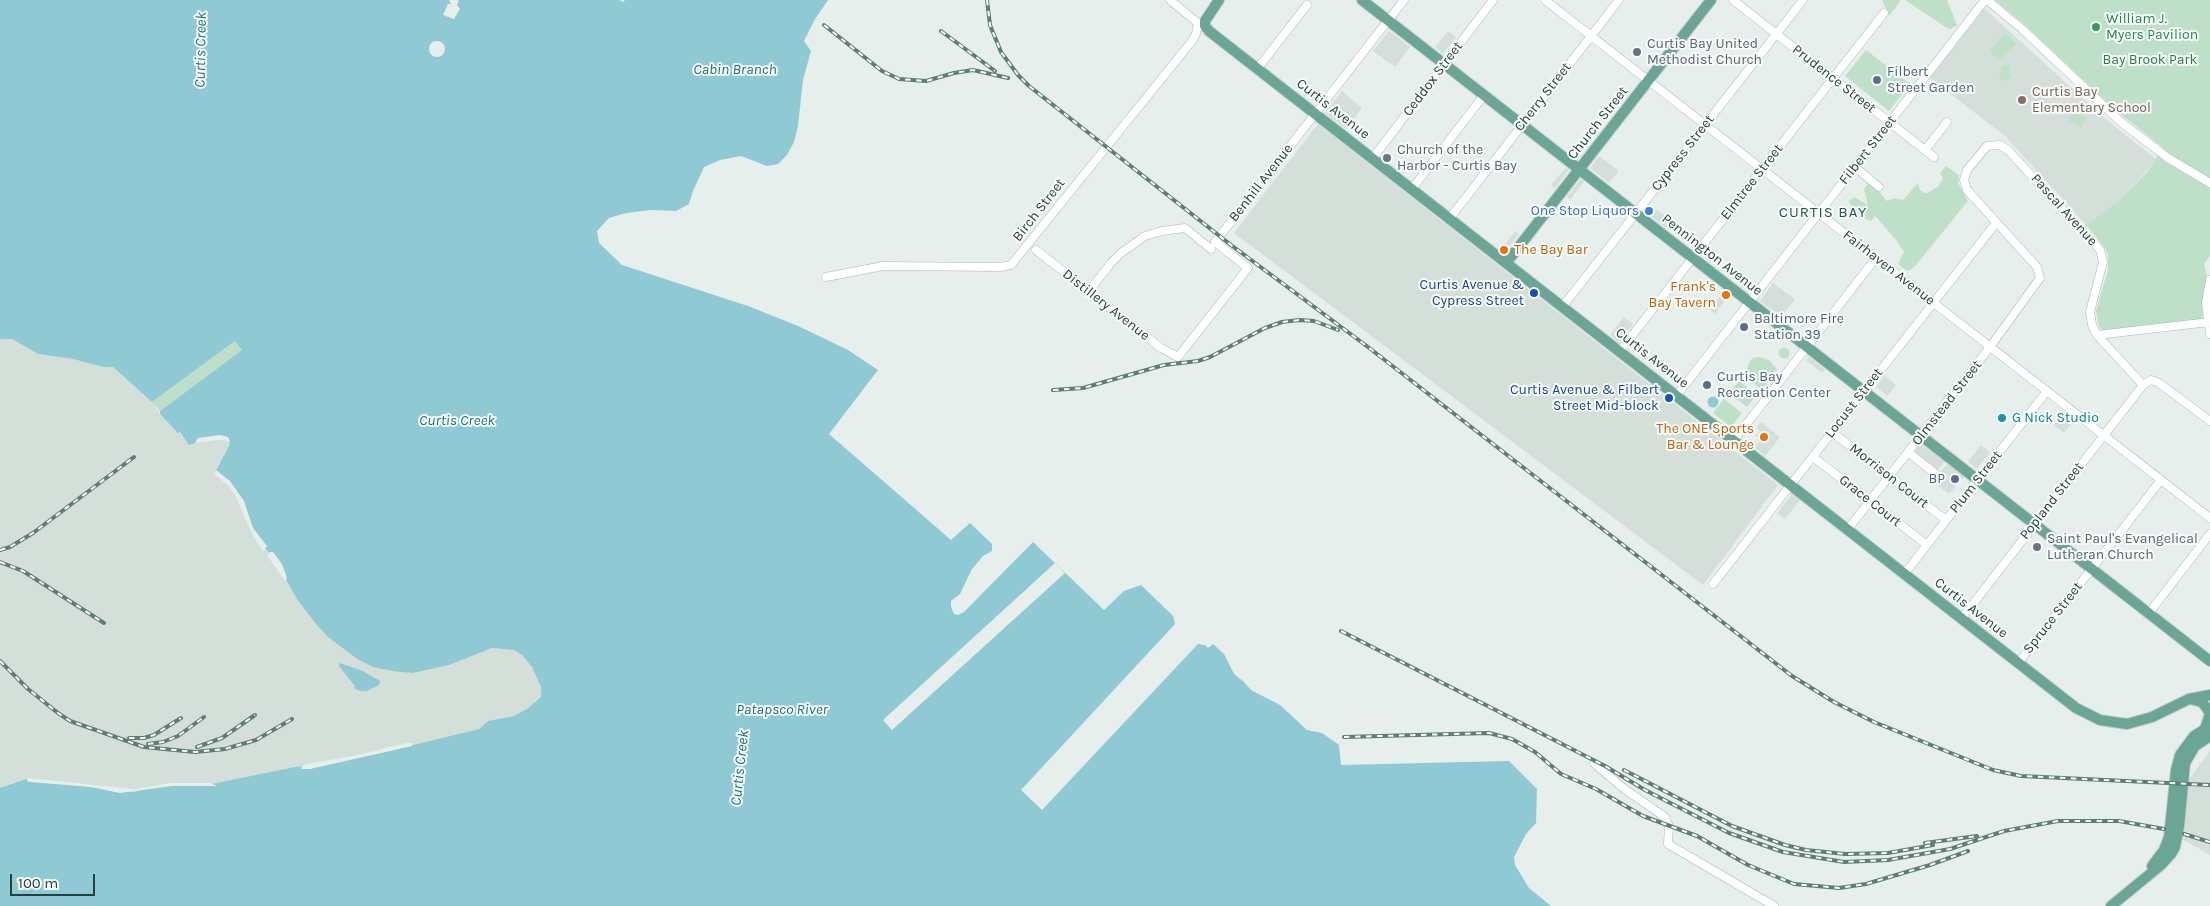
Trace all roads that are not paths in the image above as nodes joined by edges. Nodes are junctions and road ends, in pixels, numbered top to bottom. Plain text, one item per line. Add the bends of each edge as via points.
1 (1170, 0) edge
2 (1219, 0) edge
3 (1362, 0) edge
4 (1404, 0) edge
5 (1493, 0) edge
6 (1545, 0) edge
7 (1619, 0) edge
8 (1711, 0) edge
9 (1733, 0) edge
10 (1802, 0) edge
11 (1986, 0) edge
12 (1307, 5) dead end
13 (1884, 13) dead end
14 (1388, 20) junction
15 (1201, 23) junction
16 (1776, 34) junction
17 (1591, 36) junction
18 (1444, 64) junction
19 (1258, 68) junction
20 (1833, 78) junction
21 (1648, 81) junction
22 (1484, 95) junction
23 (1315, 114) junction
24 (1890, 122) junction
25 (1947, 122) dead end
26 (1522, 125) junction
27 (1705, 125) junction
28 (1925, 150) junction
29 (1934, 157) dead end
30 (1373, 158) junction
31 (1855, 168) junction
32 (1579, 169) junction
33 (1762, 169) junction
34 (2210, 183) edge
35 (1879, 186) dead end
36 (1412, 189) junction
37 (1636, 213) junction
38 (1819, 214) junction
39 (1450, 218) junction
40 (1996, 223) junction
41 (1210, 248) dead end
42 (1036, 250) dead end
43 (1693, 258) junction
44 (1876, 258) junction
45 (1507, 262) junction
46 (826, 277) dead end
47 (2210, 280) edge
48 (1089, 291) junction
49 (1750, 302) junction
50 (1934, 303) junction
51 (1563, 306) junction
52 (2209, 322) edge
53 (2210, 334) edge
54 (2097, 335) junction
55 (1807, 347) junction
56 (1990, 347) junction
57 (1620, 351) junction
58 (1178, 357) joint
59 (2143, 384) junction
60 (1864, 391) junction
61 (2047, 391) junction
62 (1677, 395) junction
63 (2210, 422) edge
64 (1832, 432) junction
65 (2103, 435) junction
66 (1922, 436) junction
67 (1734, 440) junction
68 (1908, 452) junction
69 (1813, 456) junction
70 (1937, 474) dead end
71 (1890, 476) junction
72 (1978, 480) junction
73 (2161, 480) junction
74 (1791, 484) junction
75 (1870, 501) junction
76 (2210, 518) edge
77 (1946, 520) junction
78 (2035, 524) junction
79 (1848, 529) junction
80 (2210, 534) edge
81 (1927, 546) junction
82 (2092, 568) junction
83 (1905, 573) junction
84 (1713, 584) dead end
85 (2149, 613) junction
86 (1962, 618) junction
87 (2208, 657) edge
88 (2019, 662) junction
89 (2210, 696) edge
90 (2190, 699) junction
91 (2209, 733) edge
92 (1594, 763) dead end
93 (1774, 906) edge
94 (2111, 906) edge

1 - 15 street, Curtis Avenue
2 - 15 main road, Birch Street
3 - 14 main road, Pennington Avenue
4 - 14 street, Benhill Avenue
5 - 18 street, Ceddox Street
6 - 17 street, Fairhaven Avenue
7 - 17 street, Cherry Street
8 - 21 main road, Church Street
9 - 16 street, Prudence Street
10 - 16 street, Cypress Street
11 - 24 street, Filbert Street
11 - 34 street via 2128,128 2168,158
12 - 19 street
13 - 20 street, Elmtree Street
14 - 18 main road, Pennington Avenue
14 - 23 street, Benhill Avenue
15 - 19 main road, Curtis Avenue
15 - 46 street, Birch Street via 1192,41 1011,265 883,266
16 - 20 street, Prudence Street
16 - 27 street, Cypress Street
17 - 21 street, Fairhaven Avenue
17 - 26 street, Cherry Street
18 - 22 main road, Pennington Avenue
18 - 30 street, Ceddox Street
19 - 23 main road, Curtis Avenue
20 - 24 street, Prudence Street
20 - 33 street, Elmtree Street
21 - 27 street, Fairhaven Avenue
21 - 32 main road, Church Street
22 - 26 main road, Pennington Avenue
22 - 36 street
23 - 30 main road, Curtis Avenue
23 - 58 street, Benhill Avenue via 1215,242 1248,268
24 - 28 street, Prudence Street
24 - 31 street, Filbert Street
25 - 28 street
26 - 32 main road, Pennington Avenue
26 - 39 street, Cherry Street
27 - 33 street, Fairhaven Avenue
27 - 37 street, Cypress Street
28 - 29 street, Prudence Street
30 - 36 main road, Curtis Avenue
31 - 35 street
31 - 38 street, Filbert Street
32 - 37 main road, Pennington Avenue
32 - 45 main road, Church Street
33 - 38 street, Fairhaven Avenue
33 - 43 street, Elmtree Street
36 - 39 main road, Curtis Avenue
37 - 43 main road, Pennington Avenue
37 - 51 street, Cypress Street
38 - 44 street, Fairhaven Avenue
38 - 49 street, Filbert Street
39 - 45 main road, Curtis Avenue
40 - 50 street, Locust Street
40 - 54 street, Pascal Avenue via 1967,190 1964,180 1970,166 1988,146 2000,145 2100,250 2103,262 2090,312
40 - 56 street, Olmstead Street via 2037,267 2040,275 2039,282
41 - 48 street via 1185,228 1145,236 1116,258
42 - 48 street, Distillery Avenue
43 - 49 main road, Pennington Avenue
43 - 57 street, Elmtree Street
44 - 50 street, Fairhaven Avenue
44 - 55 street
45 - 51 main road, Curtis Avenue
47 - 52 street via 2206,303
48 - 58 street, Distillery Avenue via 1161,348
49 - 55 main road, Pennington Avenue
49 - 62 street, Filbert Street
50 - 56 street, Fairhaven Avenue
50 - 60 street, Locust Street
51 - 57 main road, Curtis Avenue
52 - 53 street
52 - 54 street
54 - 59 street, Pascal Avenue
55 - 60 main road, Pennington Avenue
55 - 67 street
56 - 61 street, Fairhaven Avenue
56 - 66 street, Olmstead Street
57 - 62 main road, Curtis Avenue
59 - 63 street via 2151,380 2159,382
59 - 65 street, Popland Street
60 - 64 street, Locust Street
60 - 66 main road, Pennington Avenue
61 - 65 street, Fairhaven Avenue
61 - 72 street, Plum Street
62 - 67 main road, Curtis Avenue
64 - 69 street, Locust Street
64 - 71 street, Morrison Court
65 - 73 street, Fairhaven Avenue
65 - 78 street, Popland Street
66 - 68 street, Olmstead Street
66 - 72 main road, Pennington Avenue
67 - 74 main road, Curtis Avenue
68 - 70 street
68 - 71 street, Olmstead Street
69 - 74 street, Locust Street
69 - 75 street, Grace Court
71 - 75 street, Olmstead Street
71 - 77 street, Morrison Court
72 - 77 street, Plum Street
72 - 78 main road, Pennington Avenue
73 - 76 street, Fairhaven Avenue
73 - 82 street, Spruce Street
74 - 79 main road, Curtis Avenue
74 - 84 street, Locust Street
75 - 79 street, Olmstead Street
75 - 81 street, Grace Court
77 - 81 street, Plum Street
78 - 82 main road, Pennington Avenue
78 - 86 street, Popland Street
79 - 83 main road, Curtis Avenue
80 - 85 street
81 - 83 street, Plum Street
82 - 85 main road, Pennington Avenue
82 - 88 street, Spruce Street
83 - 86 main road, Curtis Avenue
85 - 87 main road, Pennington Avenue
86 - 88 main road, Curtis Avenue
88 - 90 main road, Curtis Avenue via 2076,708 2100,720 2127,724 2140,721
89 - 90 main road, Curtis Avenue
90 - 91 main road via 2202,702 2208,710
91 - 94 main road via 2189,741 2180,755 2169,837 2160,856
92 - 93 street via 1622,788 1666,817 1668,844

